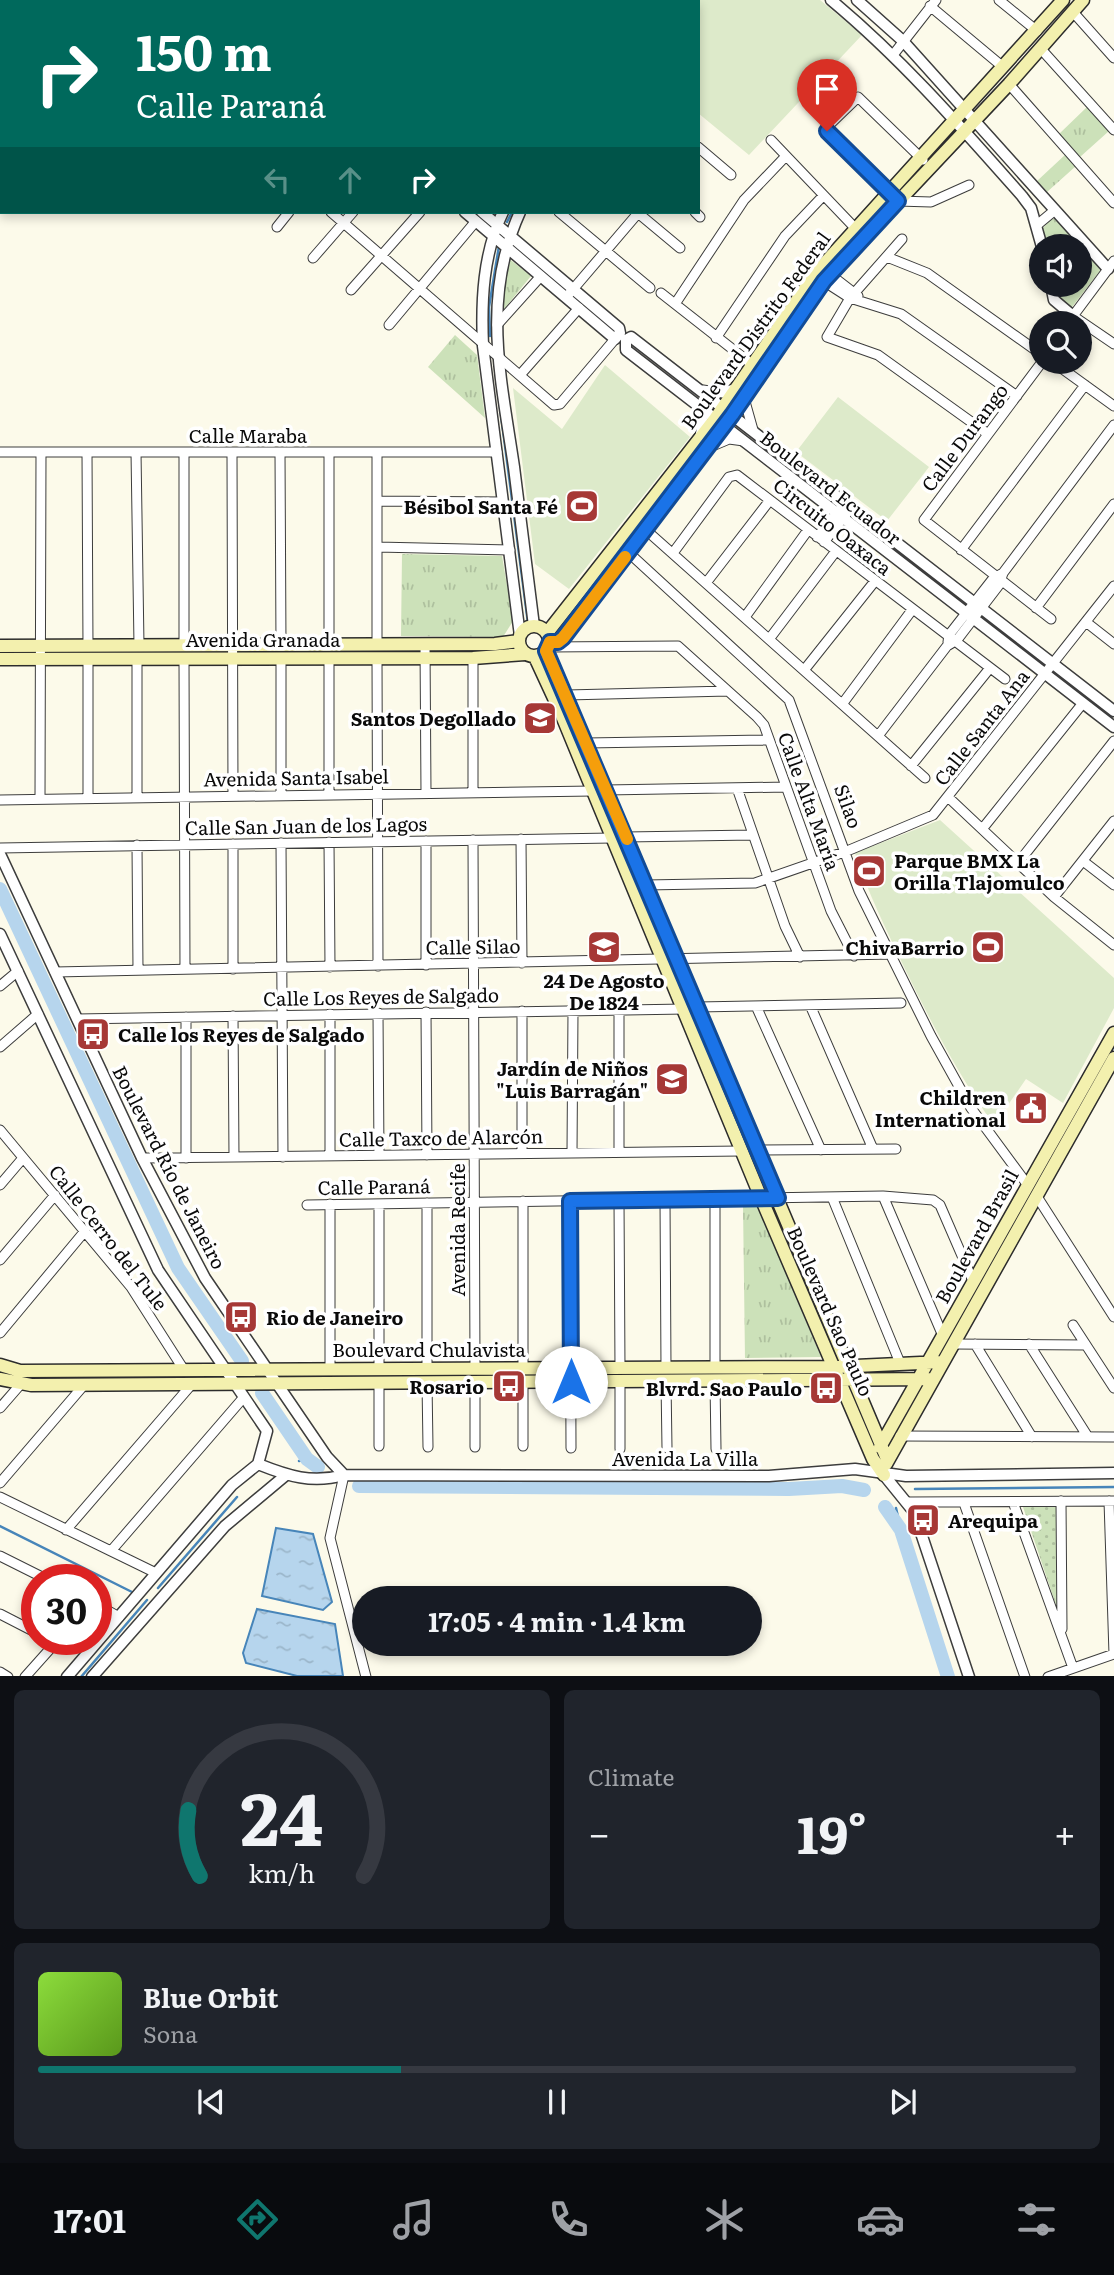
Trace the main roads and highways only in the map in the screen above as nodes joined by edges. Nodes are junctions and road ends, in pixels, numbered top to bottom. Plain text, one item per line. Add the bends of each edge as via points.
1 (1063, 0) edge
2 (1083, 0) edge
3 (871, 219) junction
4 (822, 274) junction
5 (741, 393) junction
6 (703, 444) junction
7 (630, 545) junction
8 (519, 638) junction
9 (0, 646) edge
10 (542, 647) junction
11 (426, 651) junction
12 (40, 652) junction
13 (88, 652) junction
14 (184, 652) junction
15 (0, 659) edge
16 (672, 960) junction
17 (692, 1008) junction
18 (1114, 1033) edge
19 (1114, 1058) edge
20 (1015, 1219) junction
21 (948, 1340) junction
22 (929, 1362) junction
23 (943, 1362) junction
24 (0, 1365) edge
25 (849, 1365) junction
26 (834, 1367) junction
27 (919, 1378) junction
28 (0, 1379) edge
29 (933, 1379) junction
30 (856, 1380) junction
31 (841, 1381) junction
32 (882, 1444) junction
33 (873, 1459) junction
34 (887, 1459) junction
35 (884, 1475) joint

1 - 3 main road, Boulevard Distrito Federal via 887,191
2 - 3 main road, Boulevard Distrito Federal via 898,201
3 - 4 main road, Boulevard Distrito Federal
3 - 4 main road, Boulevard Distrito Federal via 855,228
4 - 5 main road, Boulevard Distrito Federal
4 - 5 main road, Boulevard Distrito Federal via 754,366
5 - 6 main road, Boulevard Distrito Federal
6 - 7 main road, Boulevard Distrito Federal
6 - 7 main road, Boulevard Distrito Federal via 646,530
7 - 10 main road, Boulevard Distrito Federal via 563,638
8 - 10 main road
8 - 10 main road via 534,626
8 - 11 main road, Avenida Granada via 495,645
9 - 12 main road, Avenida Granada
10 - 11 main road, Avenida Granada via 473,658
10 - 16 main road, Boulevard Sao Paulo via 567,695 646,885
10 - 16 main road, Boulevard Sao Paulo via 612,838
11 - 14 main road, Avenida Granada
12 - 13 main road, Avenida Granada
12 - 15 main road, Avenida Granada
13 - 14 main road, Avenida Granada via 137,658
13 - 14 main road, Avenida Granada via 139,645
16 - 17 main road, Boulevard Sao Paulo
17 - 25 main road, Boulevard Sao Paulo
17 - 26 main road, Boulevard Sao Paulo via 741,1151
18 - 20 main road, Boulevard Brasil via 1027,1184
19 - 20 main road, Boulevard Brasil via 1036,1195
20 - 21 main road, Boulevard Brasil
20 - 21 main road, Boulevard Brasil via 973,1281
21 - 22 main road, Boulevard Brasil
21 - 23 main road, Boulevard Brasil
22 - 23 main road, Boulevard Chulavista
22 - 25 main road, Boulevard Chulavista
22 - 27 main road, Boulevard Brasil
23 - 29 main road, Boulevard Brasil
24 - 26 main road, Boulevard Chulavista via 20,1371
25 - 26 main road, Boulevard Chulavista
25 - 30 main road, Boulevard Sao Paulo
26 - 31 main road, Boulevard Sao Paulo
27 - 29 main road, Boulevard Chulavista
27 - 30 main road, Boulevard Chulavista
27 - 32 main road, Boulevard Brasil
28 - 31 main road, Boulevard Chulavista via 20,1385
29 - 34 main road, Boulevard Brasil
30 - 31 main road, Boulevard Chulavista
30 - 32 main road, Boulevard Sao Paulo
31 - 33 main road, Boulevard Sao Paulo
32 - 33 main road, Boulevard Brasil
32 - 34 main road, Boulevard Sao Paulo
33 - 35 main road, Boulevard Sao Paulo
34 - 35 main road, Boulevard Brasil

